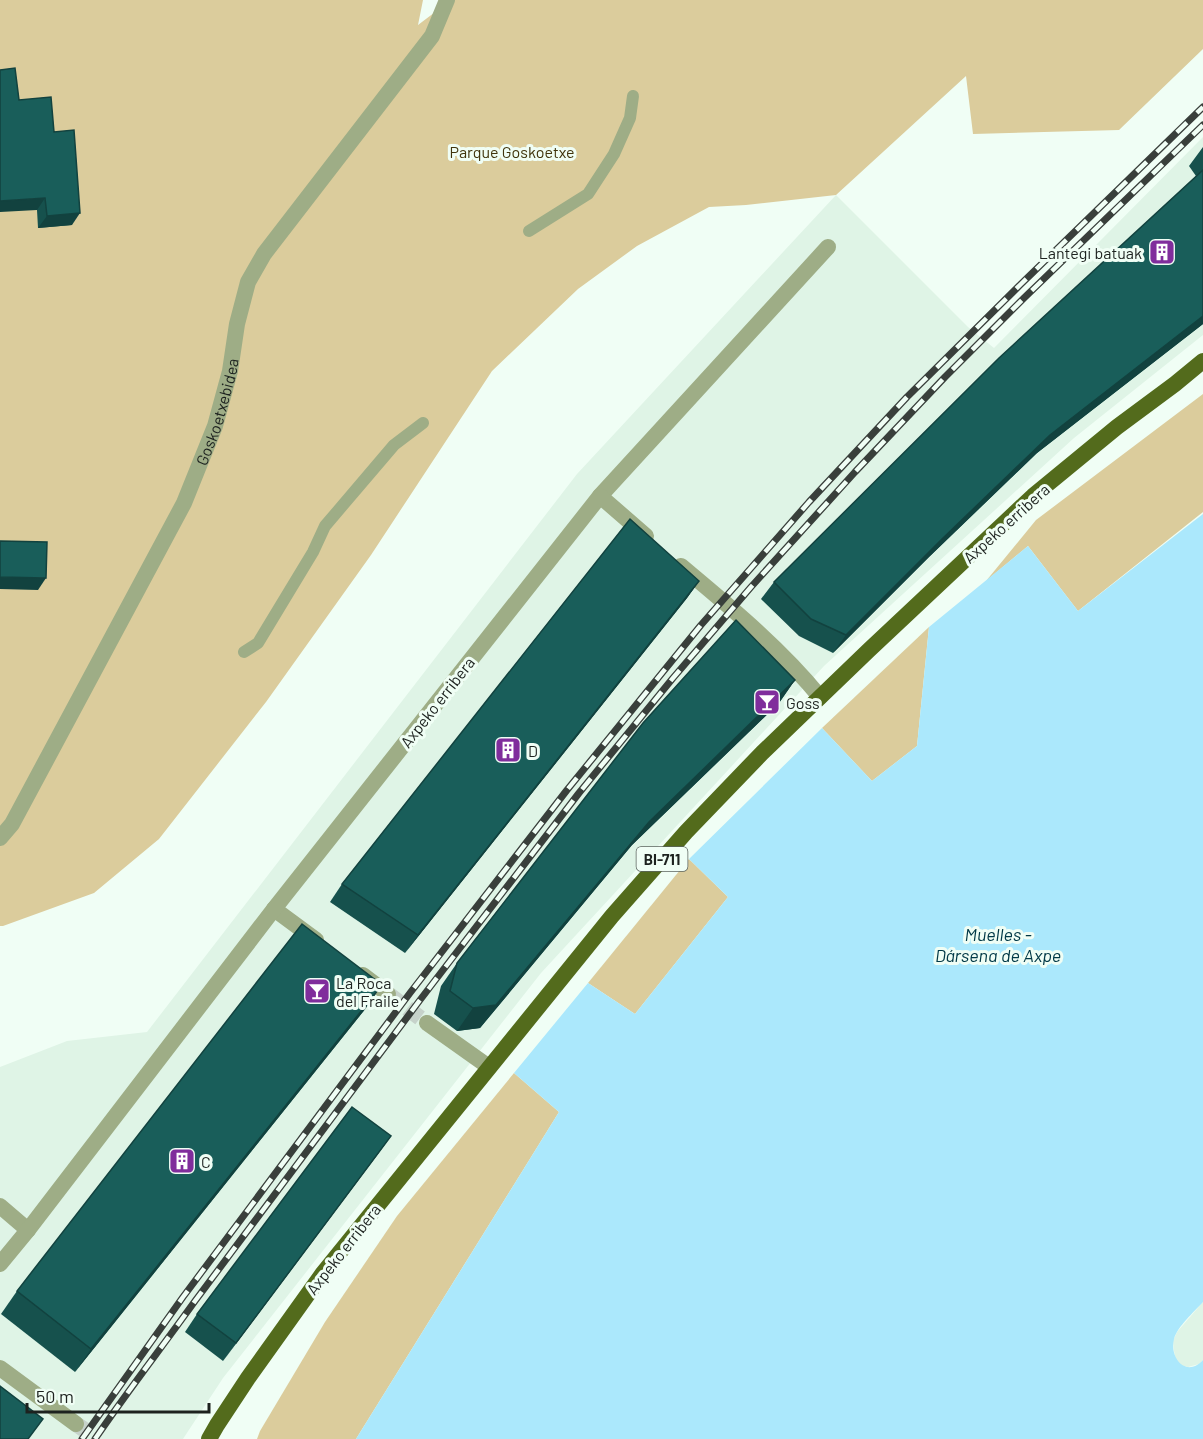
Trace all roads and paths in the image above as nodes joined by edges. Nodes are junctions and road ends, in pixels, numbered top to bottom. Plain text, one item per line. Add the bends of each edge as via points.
1 (447, 0) edge
2 (633, 96) dead end
3 (529, 231) dead end
4 (828, 247) dead end
5 (1203, 361) edge
6 (423, 423) dead end
7 (600, 496) junction
8 (655, 544) edge
9 (672, 558) edge
10 (244, 652) dead end
11 (820, 697) junction
12 (0, 838) edge
13 (274, 909) junction
14 (331, 951) edge
15 (350, 966) edge
16 (388, 994) tunnel mouth
17 (427, 1023) tunnel mouth
18 (489, 1067) junction
19 (0, 1206) edge
20 (28, 1230) junction
21 (0, 1264) edge
22 (0, 1368) edge
23 (76, 1424) tunnel mouth
24 (209, 1439) edge

1 - 12 street, Goskoetxebidea via 432,36 264,254 248,282 230,371 184,503 12,824
2 - 3 lane via 630,118 618,145 588,194
4 - 7 street, Axpeko erribera
5 - 11 main road, Axpeko erribera / BI-711 via 1033,496
6 - 10 lane via 394,445 325,526 258,643
7 - 8 street
7 - 13 street, Axpeko erribera
9 - 11 street via 785,658
11 - 18 main road, Axpeko erribera / BI-711 via 686,832
13 - 14 street
13 - 20 street, Axpeko erribera
15 - 16 street
17 - 18 street
18 - 24 main road, Axpeko erribera / BI-711 via 323,1273
19 - 20 street
20 - 21 street, Axpeko erribera
22 - 23 street

